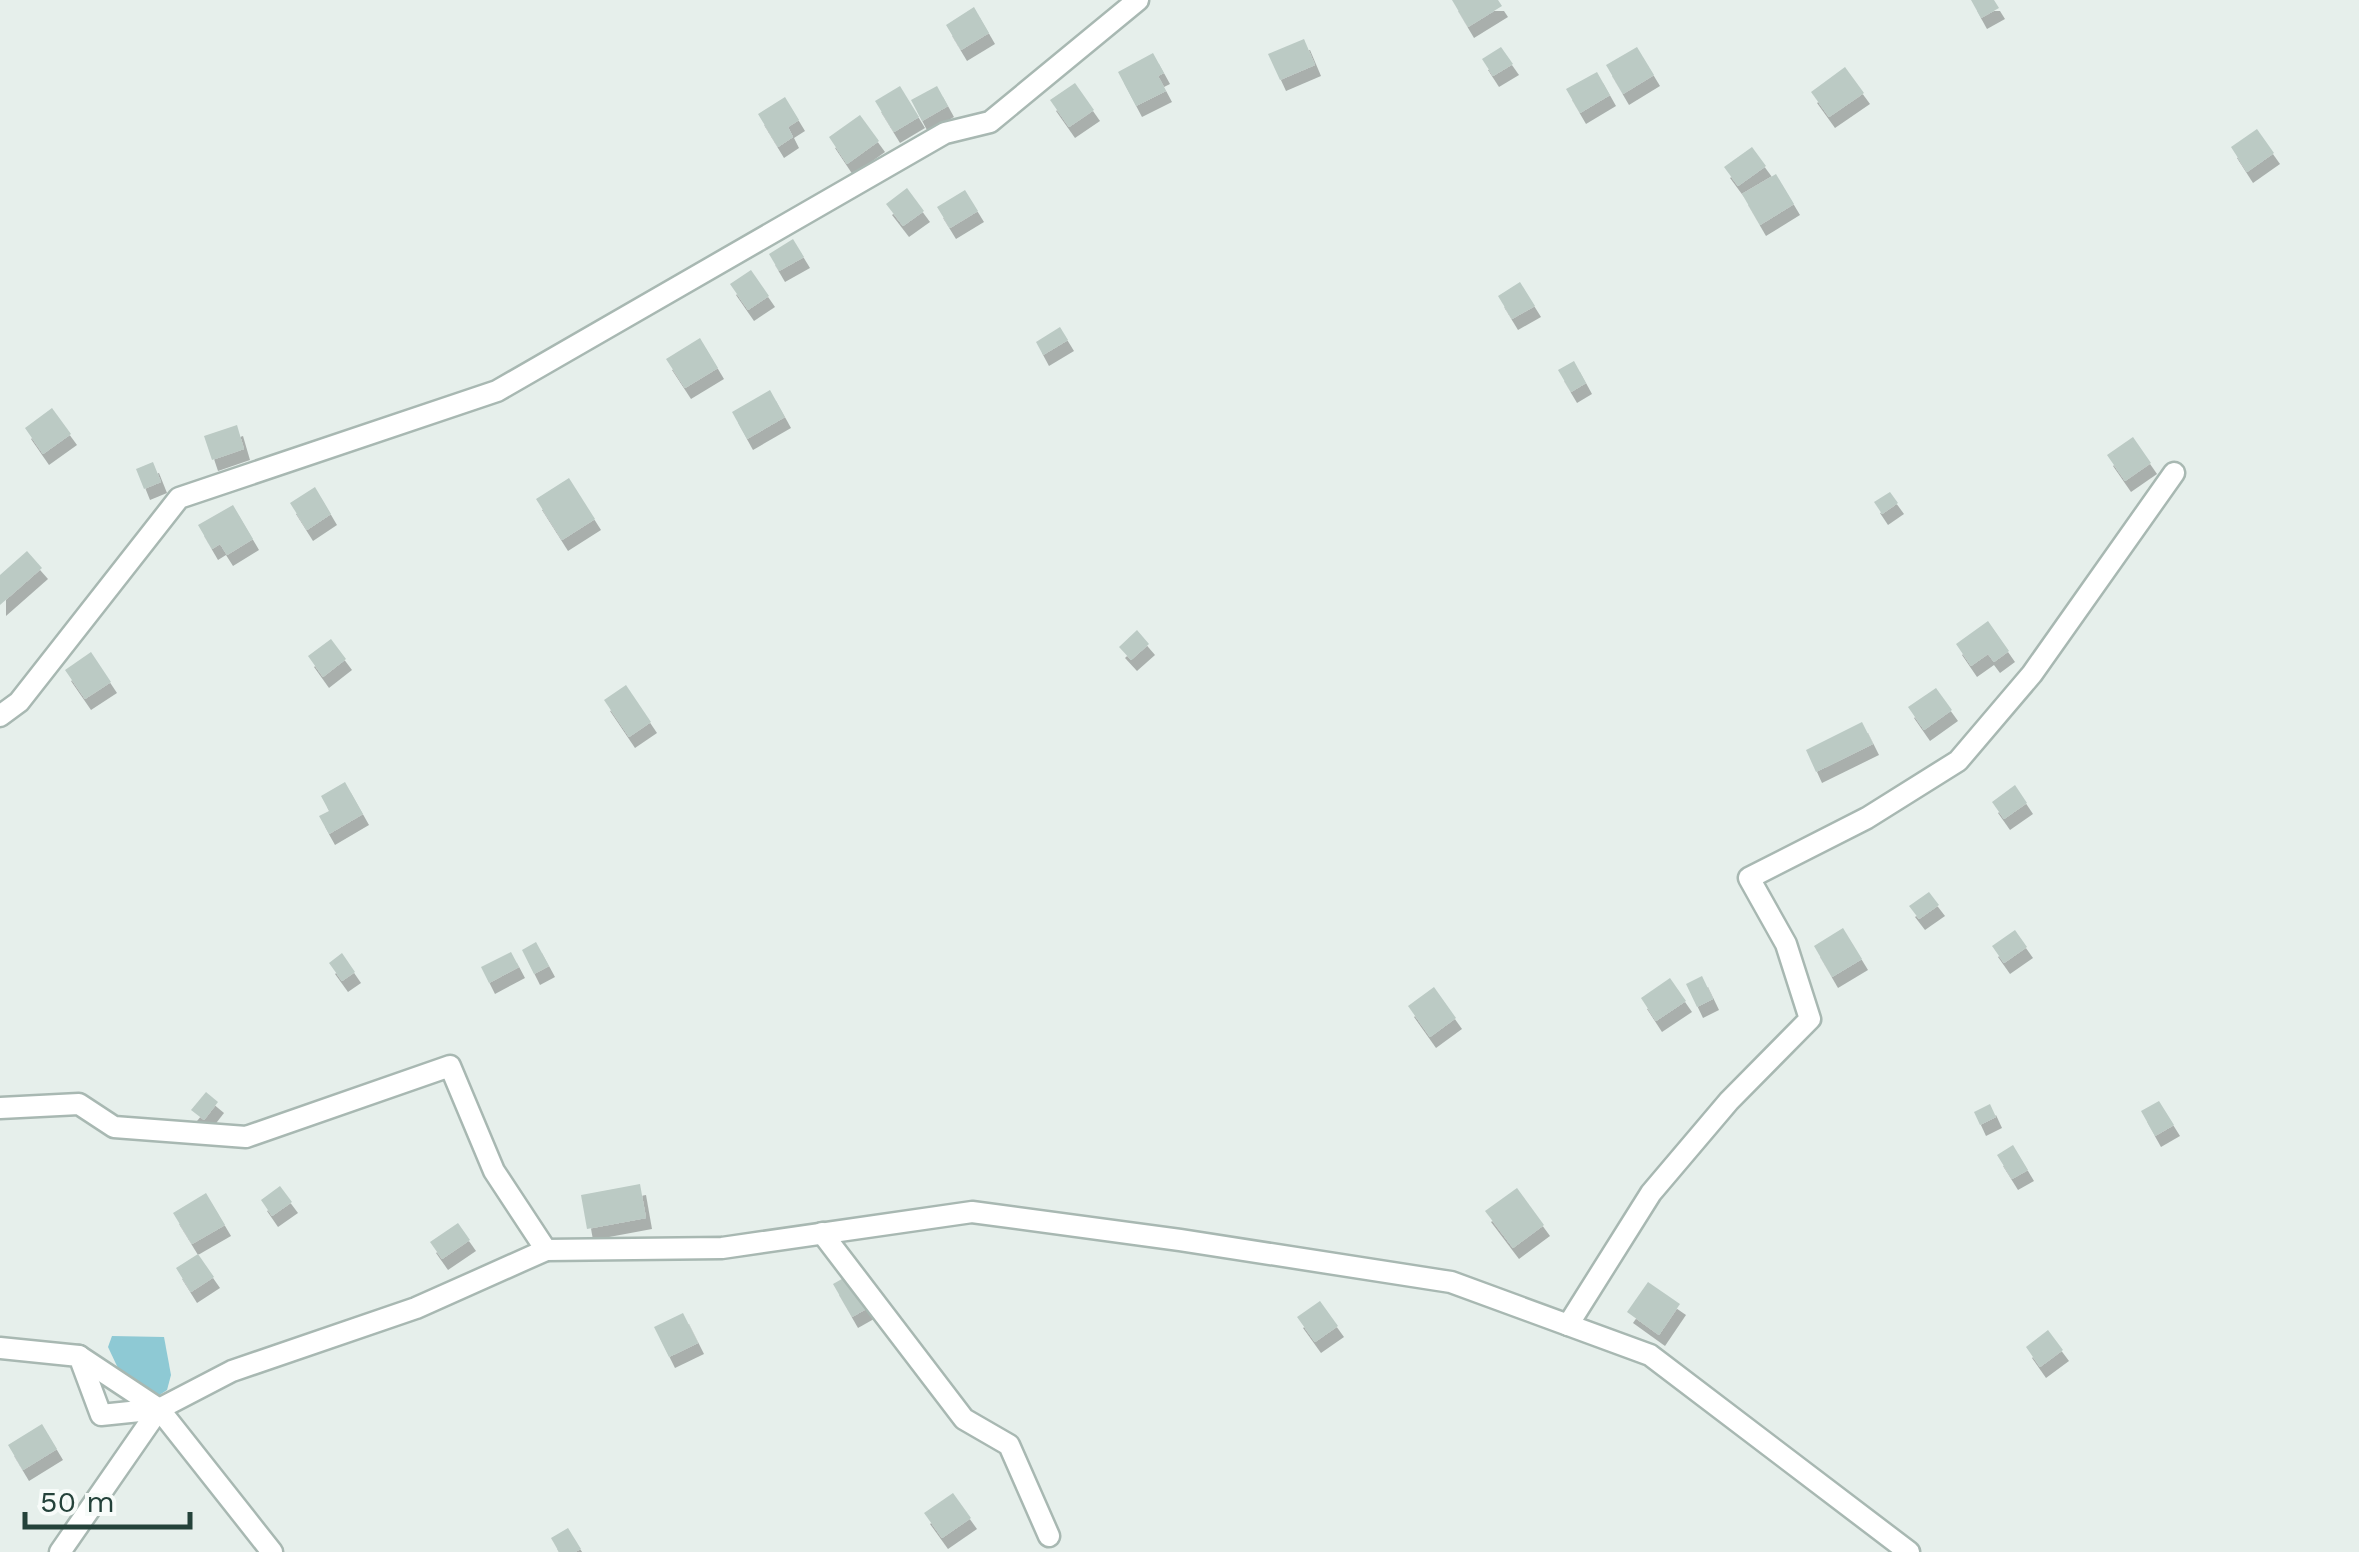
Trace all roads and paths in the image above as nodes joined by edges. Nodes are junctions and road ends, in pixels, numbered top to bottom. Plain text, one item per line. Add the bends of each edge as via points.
1 (1138, 0) edge
2 (2174, 473) dead end
3 (0, 716) edge
4 (0, 1108) edge
5 (822, 1233) junction
6 (546, 1250) junction
7 (1568, 1325) junction
8 (0, 1348) edge
9 (79, 1356) junction
10 (159, 1409) junction
11 (1049, 1536) dead end
12 (1900, 1549) edge
13 (60, 1552) edge
14 (272, 1552) edge

1 - 3 street via 990,122 944,133 498,392 179,498 19,702
2 - 7 street via 2032,674 1958,761 1749,878 1786,944 1810,1018 1651,1193
4 - 6 street via 79,1104 114,1126 246,1137 450,1066 494,1170
5 - 6 street via 722,1248
5 - 7 street via 972,1212 1451,1282
5 - 11 street via 964,1419 1009,1445
6 - 10 street via 416,1308 232,1371
7 - 12 street via 1650,1354
8 - 9 street
9 - 10 street
9 - 10 street via 101,1415
10 - 13 street
10 - 14 street

